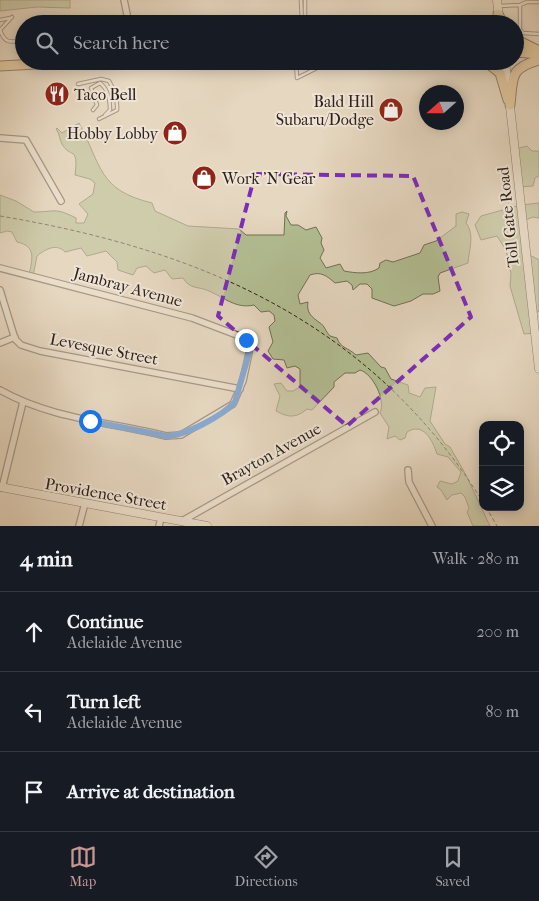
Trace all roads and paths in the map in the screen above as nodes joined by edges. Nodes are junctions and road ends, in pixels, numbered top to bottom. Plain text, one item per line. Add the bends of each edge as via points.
1 (124, 0) edge
2 (301, 0) edge
3 (305, 0) edge
4 (539, 2) edge
5 (520, 5) junction
6 (497, 7) edge
7 (127, 15) edge
8 (303, 15) edge
9 (304, 15) edge
10 (520, 15) edge
11 (0, 20) edge
12 (0, 30) edge
13 (524, 33) edge
14 (539, 34) edge
15 (15, 42) edge
16 (524, 44) edge
17 (524, 52) edge
18 (539, 52) edge
19 (539, 60) edge
20 (524, 64) edge
21 (15, 65) edge
22 (0, 66) edge
23 (297, 70) edge
24 (313, 70) edge
25 (496, 70) edge
26 (506, 70) edge
27 (516, 70) edge
28 (78, 84) dead end
29 (510, 105) junction
30 (93, 110) dead end
31 (105, 115) dead end
32 (98, 120) dead end
33 (0, 138) edge
34 (61, 200) dead end
35 (0, 216) edge
36 (0, 268) edge
37 (0, 290) edge
38 (15, 337) junction
39 (0, 342) edge
40 (539, 369) edge
41 (240, 389) junction
42 (0, 390) edge
43 (23, 402) junction
44 (375, 412) dead end
45 (408, 470) dead end
46 (1, 488) edge
47 (479, 496) edge
48 (84, 503) junction
49 (488, 511) edge
50 (182, 521) junction
51 (160, 522) edge
52 (79, 526) edge
53 (207, 526) edge
54 (432, 526) edge
55 (497, 526) edge

1 - 7 street
2 - 8 lane
3 - 9 lane
4 - 5 lane
5 - 6 lane
5 - 10 lane
11 - 12 lane via 12,17
12 - 15 lane via 4,40
13 - 14 lane
16 - 18 main road
17 - 18 main road
19 - 20 main road
21 - 22 main road
23 - 24 lane via 297,78
25 - 29 main road
26 - 29 main road, Toll Gate Road
27 - 29 main road
28 - 32 lane via 101,79 109,81 114,89 117,110
29 - 40 main road, Toll Gate Road
30 - 31 lane via 97,105 91,88 100,83 105,87 110,104
33 - 34 street via 26,140
35 - 47 path via 161,253 232,281 279,306 334,342 389,386 444,445
36 - 41 street, Jambray Avenue via 192,318 240,336 246,340 249,349
37 - 38 street
38 - 39 street
38 - 41 street, Levesque Street via 21,345 40,351
41 - 43 street via 229,408 187,432 173,436 90,421
42 - 43 street
43 - 46 street
44 - 50 street, Brayton Avenue
45 - 54 street via 409,482
46 - 48 main road, Providence Street
48 - 51 main road, Providence Street
48 - 52 street
49 - 55 path
50 - 51 main road, Providence Street
50 - 53 main road, Providence Street

